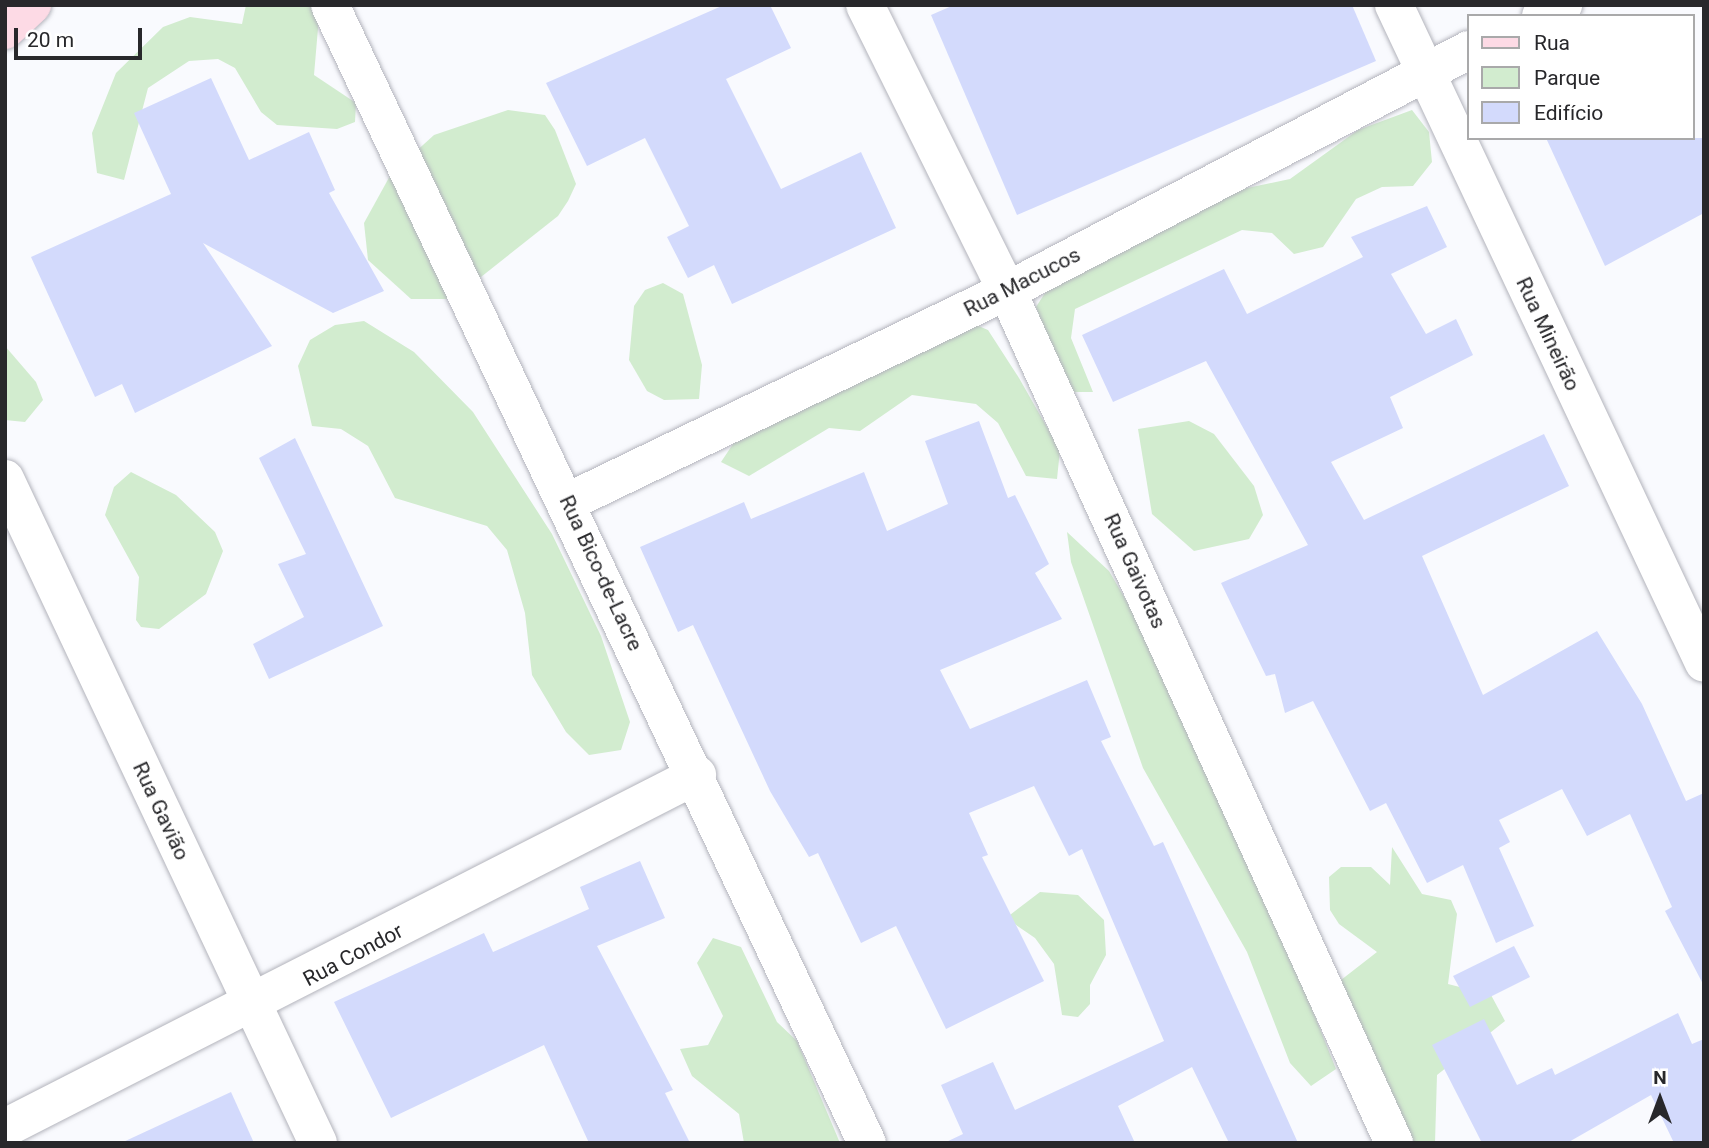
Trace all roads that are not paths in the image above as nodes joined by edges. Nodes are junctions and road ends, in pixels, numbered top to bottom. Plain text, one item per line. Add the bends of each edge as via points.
1 (32, 5) edge
2 (330, 5) edge
3 (865, 5) edge
4 (1394, 5) edge
5 (1563, 5) edge
6 (1545, 14) edge
7 (5, 30) edge
8 (1468, 50) edge
9 (1424, 72) junction
10 (1007, 291) junction
11 (5, 479) edge
12 (568, 502) junction
13 (1704, 663) edge
14 (697, 775) junction
15 (253, 1007) junction
16 (5, 1128) edge
17 (318, 1143) edge
18 (867, 1143) edge
19 (1395, 1143) edge

1 - 7 street
2 - 12 street, Rua Bico-de-Lacre
3 - 10 street, Rua Gaivotas
4 - 9 street, Rua Mineirão
5 - 6 street
8 - 9 street, Rua Macucos
9 - 10 street, Rua Macucos
9 - 13 street, Rua Mineirão
10 - 12 street, Rua Macucos
10 - 19 street, Rua Gaivotas
11 - 15 street, Rua Gavião
12 - 14 street, Rua Bico-de-Lacre
14 - 15 street, Rua Condor
14 - 18 street, Rua Bico-de-Lacre
15 - 16 street, Rua Condor
15 - 17 street, Rua Gavião

